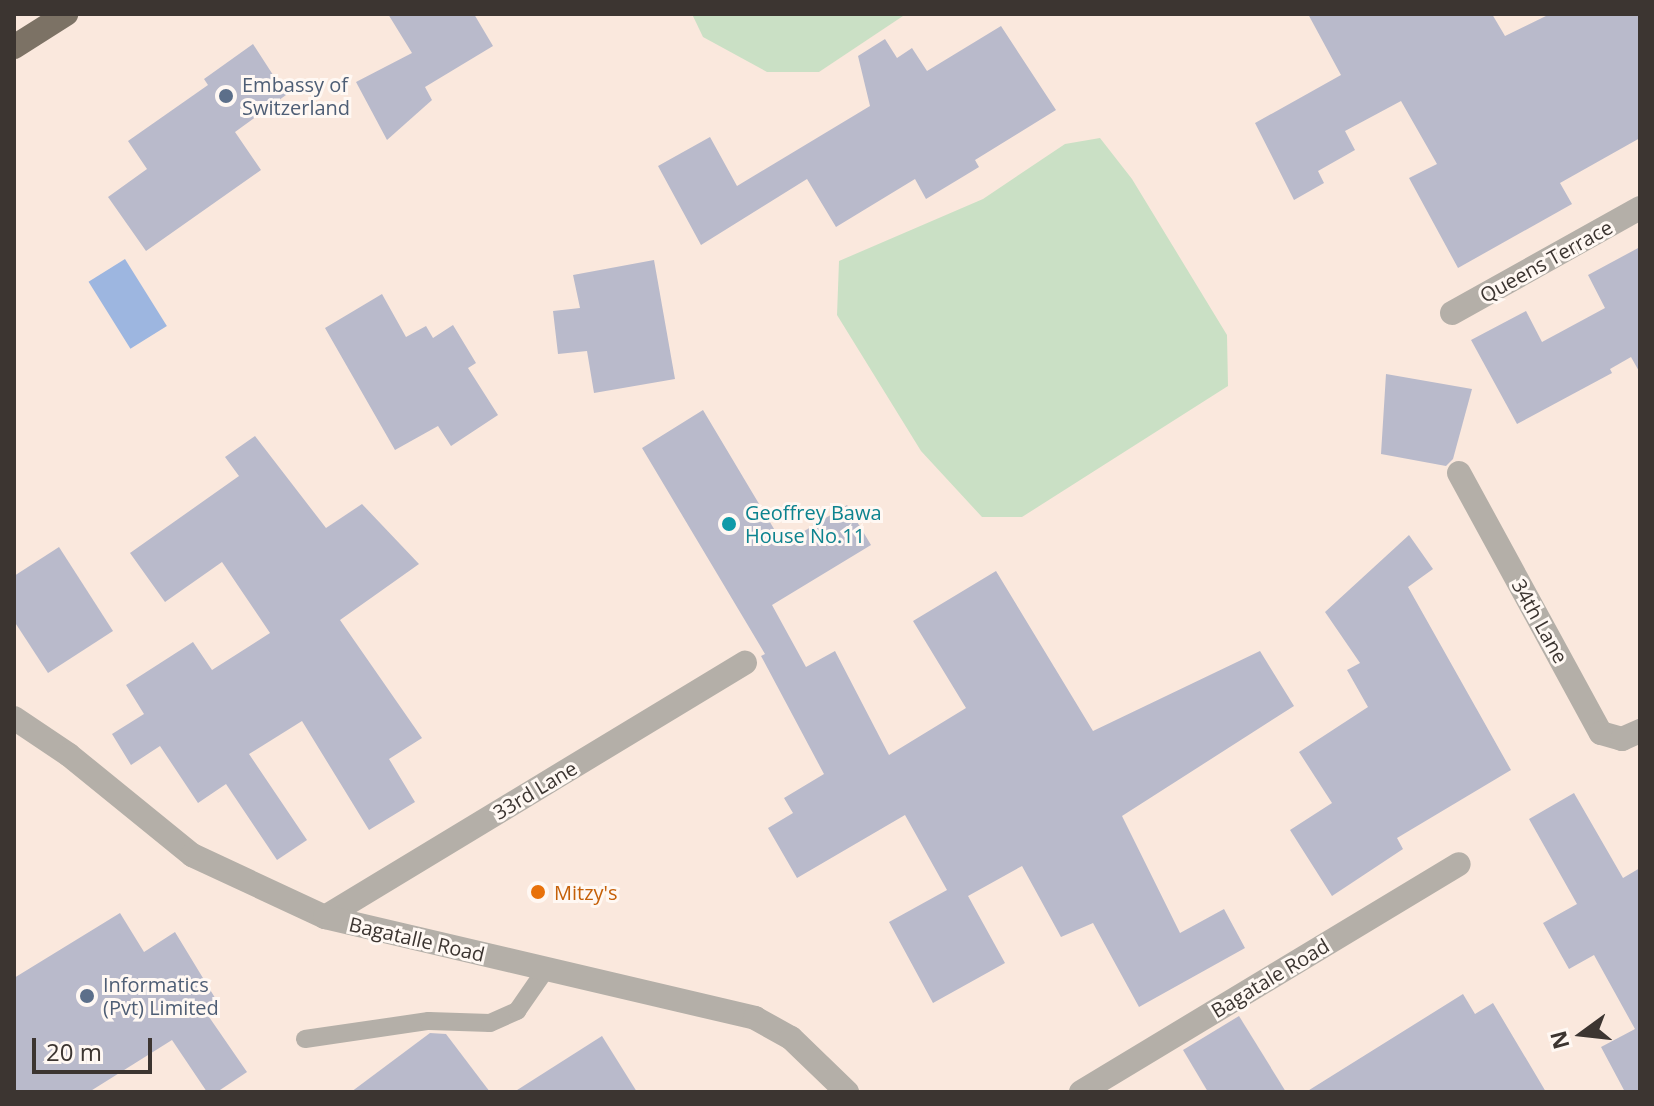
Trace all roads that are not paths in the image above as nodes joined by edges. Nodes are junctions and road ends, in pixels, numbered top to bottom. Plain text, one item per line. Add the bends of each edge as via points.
1 (66, 14) edge
2 (14, 47) edge
3 (1640, 208) edge
4 (1452, 313) dead end
5 (1459, 473) dead end
6 (745, 663) dead end
7 (14, 718) edge
8 (1640, 731) edge
9 (1459, 864) dead end
10 (325, 917) junction
11 (546, 969) junction
12 (305, 1039) dead end
13 (847, 1092) edge
14 (1081, 1092) edge

1 - 2 highway
3 - 4 street, Queens Terrace
5 - 8 street, 34th Lane via 1601,733 1622,739
6 - 10 street, 33rd Lane
7 - 10 street, Bagatalle Road via 69,755 192,855
9 - 14 street, Bagatale Road
10 - 11 street, Bagatalle Road
11 - 12 lane via 517,1011 490,1023 429,1021
11 - 13 street, Bagatalle Road via 755,1018 791,1038

